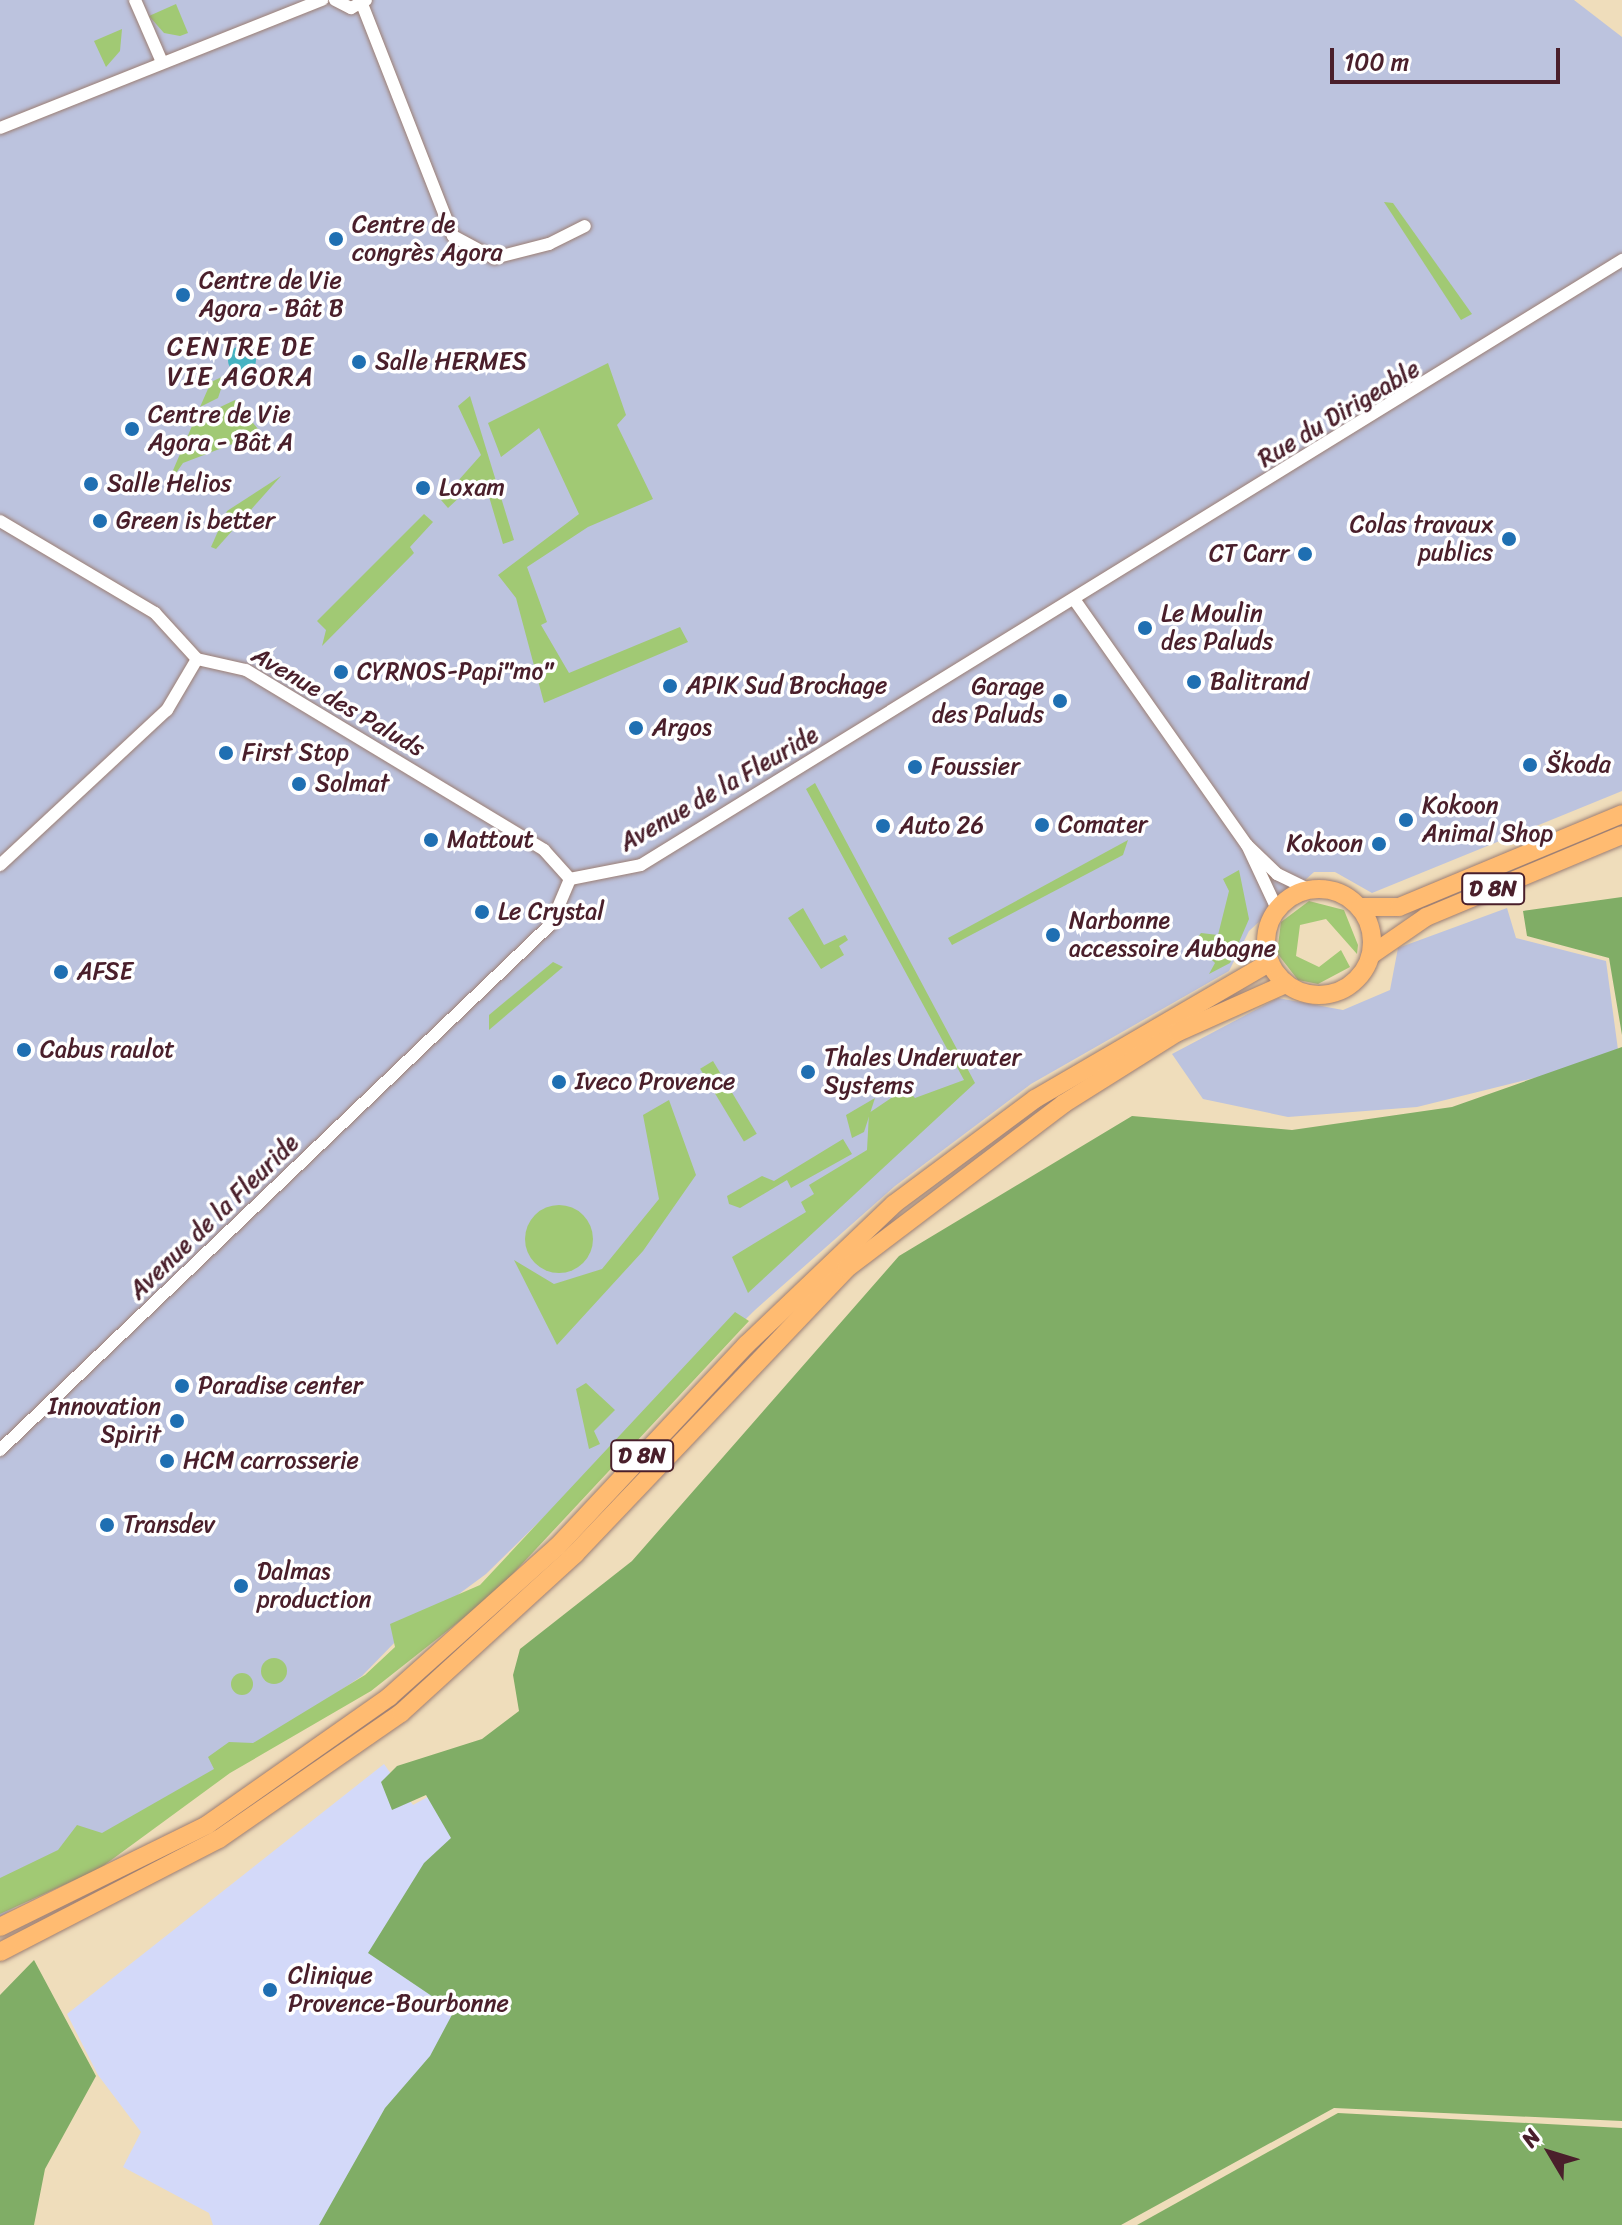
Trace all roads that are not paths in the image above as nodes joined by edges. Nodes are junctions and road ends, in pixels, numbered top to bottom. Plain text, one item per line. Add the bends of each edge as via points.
1 (135, 0) edge
2 (322, 0) edge
3 (335, 0) edge
4 (364, 2) edge
5 (162, 62) junction
6 (0, 128) edge
7 (585, 226) dead end
8 (1622, 260) edge
9 (0, 521) edge
10 (1076, 602) junction
11 (197, 659) junction
12 (1622, 814) edge
13 (1622, 835) edge
14 (1247, 845) junction
15 (0, 865) edge
16 (570, 879) junction
17 (1310, 890) junction
18 (1360, 907) junction
19 (1277, 909) junction
20 (1371, 955) junction
21 (1270, 962) junction
22 (1286, 984) junction
23 (0, 1450) edge
24 (0, 1927) edge
25 (0, 1952) edge

1 - 5 street
2 - 5 street
3 - 4 street via 351,8
4 - 7 street via 453,236 494,258 549,244
5 - 6 street
8 - 10 street, Rue du Dirigeable
9 - 11 street via 155,613
10 - 14 street
10 - 16 street, Avenue de la Fleuride via 641,865
11 - 15 street via 167,710
11 - 16 street, Avenue des Paluds via 246,670 544,850
12 - 18 main road, D 8N via 1399,907
13 - 20 main road, D 8N via 1426,917
14 - 17 street via 1277,874
14 - 19 street
16 - 23 street, Avenue de la Fleuride via 551,924
17 - 18 main road via 1336,892
17 - 19 main road
18 - 20 main road via 1370,927
19 - 21 main road via 1266,934
20 - 22 main road via 1357,980 1339,991 1307,994
21 - 22 main road
21 - 24 main road, D 8N via 1035,1099 894,1204 746,1345 557,1547 389,1697 207,1825
22 - 25 main road, D 8N via 1178,1032 1063,1104 846,1269 575,1554 401,1713 219,1839

